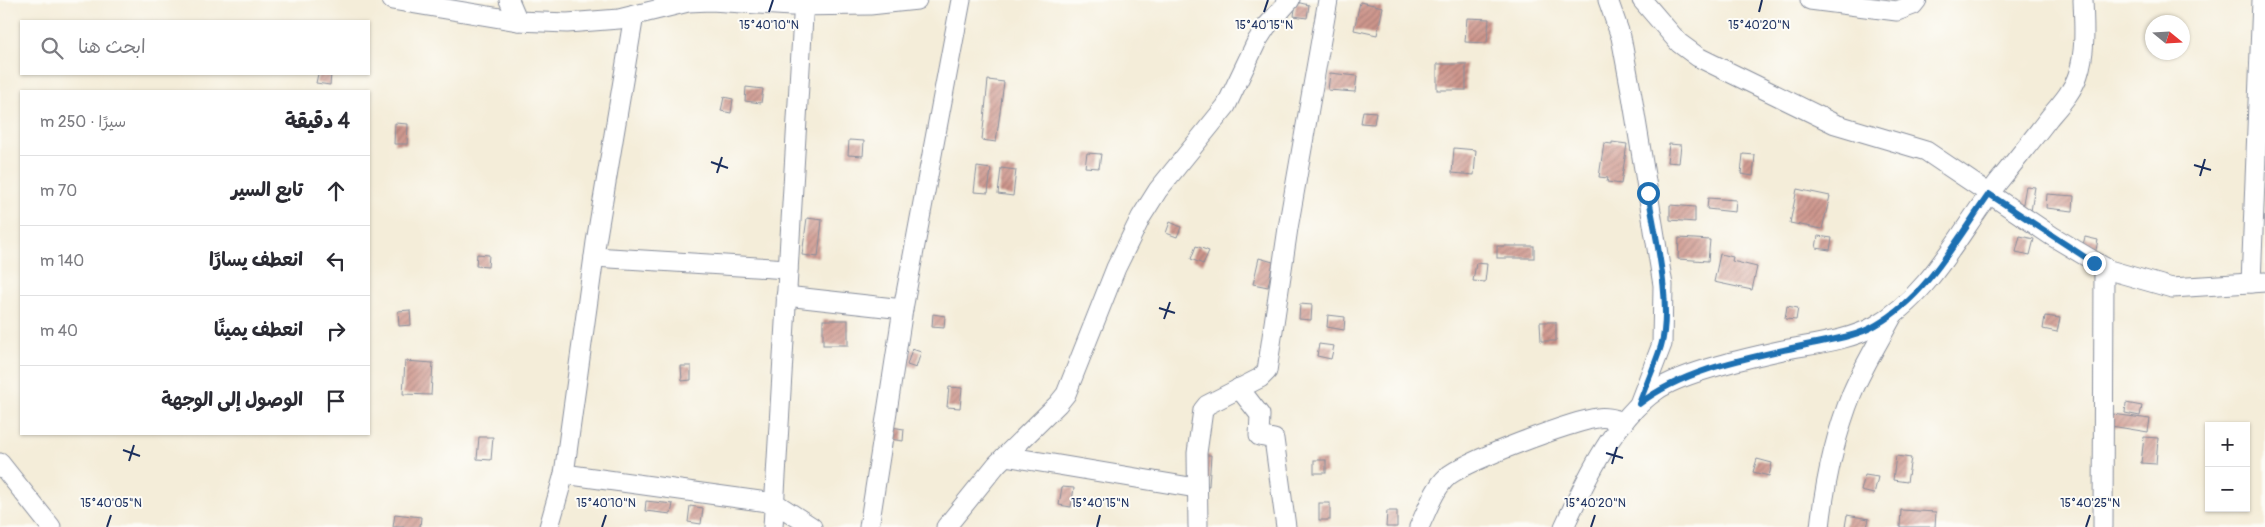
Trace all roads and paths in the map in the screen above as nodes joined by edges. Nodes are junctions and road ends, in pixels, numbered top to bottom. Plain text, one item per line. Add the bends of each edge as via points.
1 (392, 0) edge
2 (508, 0) edge
3 (917, 0) edge
4 (961, 0) edge
5 (1290, 0) edge
6 (1328, 0) edge
7 (1608, 0) edge
8 (1642, 0) edge
9 (1810, 0) edge
10 (1917, 0) edge
11 (2083, 0) edge
12 (2262, 0) edge
13 (803, 3) edge
14 (634, 15) junction
15 (518, 21) junction
16 (1989, 194) junction
17 (594, 257) junction
18 (2104, 267) junction
19 (788, 268) junction
20 (2258, 282) edge
21 (786, 296) junction
22 (903, 309) junction
23 (1893, 314) junction
24 (1240, 388) junction
25 (1639, 404) junction
26 (1624, 422) junction
27 (1005, 456) junction
28 (0, 463) edge
29 (564, 474) junction
30 (1196, 488) junction
31 (774, 503) junction
32 (51, 527) edge
33 (549, 527) edge
34 (772, 527) edge
35 (812, 527) edge
36 (869, 527) edge
37 (946, 527) edge
38 (1198, 527) edge
39 (1286, 527) edge
40 (1419, 527) edge
41 (1564, 527) edge
42 (1820, 527) edge
43 (2103, 527) edge

1 - 15 street
2 - 15 street
3 - 13 street via 870,5
4 - 22 street
5 - 27 street via 1257,41 1226,106 1141,216 1120,259 1066,394
6 - 24 street via 1266,371 1260,378
7 - 25 street via 1621,37 1663,285 1662,344
8 - 16 street via 1679,43 1698,57 1835,124 1926,151
9 - 10 street via 1897,11
11 - 16 street via 2084,46 2078,77
12 - 20 street
13 - 14 street via 688,2
13 - 19 street
14 - 15 street via 567,23
14 - 17 street
16 - 18 street
16 - 23 street via 1932,274
17 - 19 street
17 - 29 street
18 - 20 street via 2172,288
18 - 43 street
19 - 21 street
21 - 22 street
21 - 31 street
22 - 36 street
23 - 25 street via 1874,326 1841,338 1676,380 1659,388
23 - 42 street via 1853,392 1840,426
24 - 30 street via 1203,410
24 - 39 street via 1260,415 1259,436 1274,439
25 - 26 street
26 - 40 street via 1608,418 1589,420 1508,448 1452,473 1441,485
26 - 41 street via 1580,492
27 - 30 street
27 - 37 street
28 - 32 street
29 - 31 street
29 - 33 street
30 - 38 street
31 - 34 street
31 - 35 street

